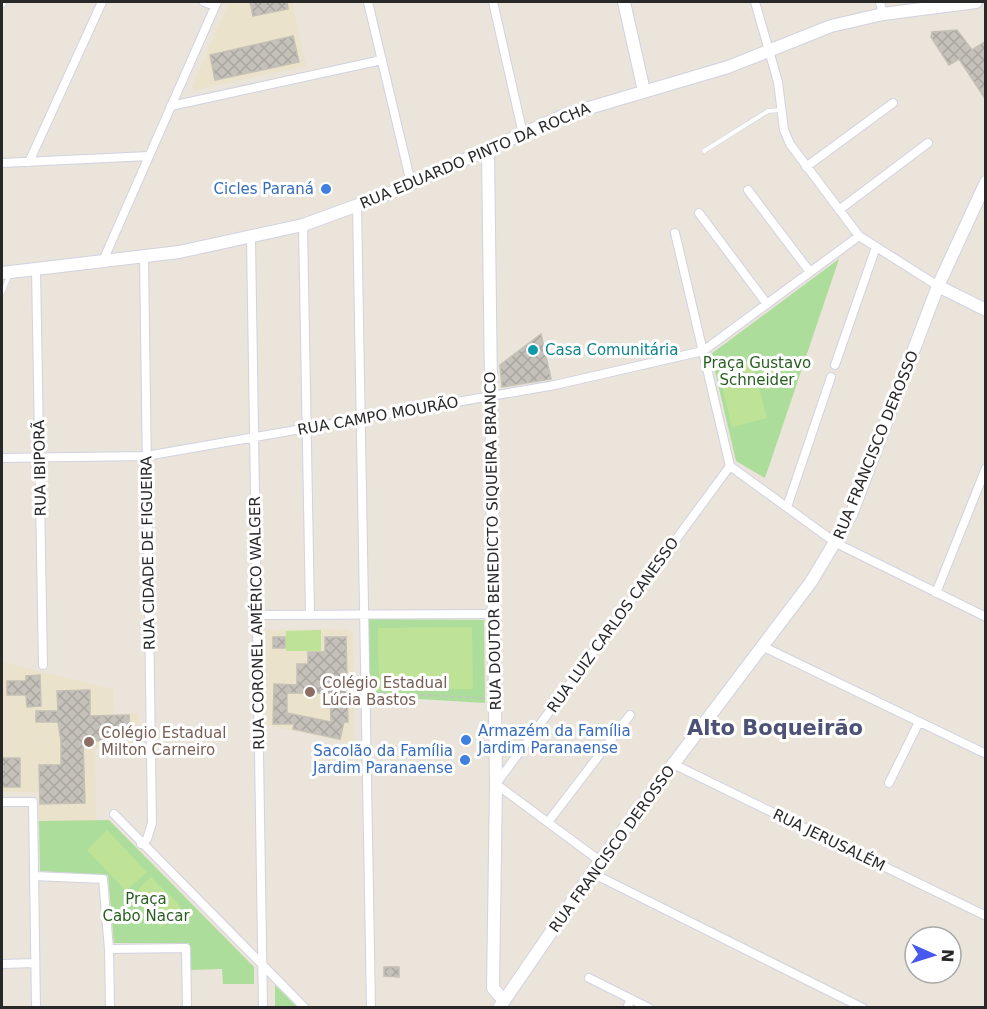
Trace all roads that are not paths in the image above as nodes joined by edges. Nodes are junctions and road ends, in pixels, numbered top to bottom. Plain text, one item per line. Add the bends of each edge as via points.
1 (102, 2) edge
2 (204, 2) edge
3 (368, 2) edge
4 (493, 2) edge
5 (624, 2) edge
6 (755, 2) edge
7 (976, 2) edge
8 (216, 4) edge
9 (882, 8) edge
10 (768, 51) junction
11 (382, 60) junction
12 (644, 91) junction
13 (893, 103) dead end
14 (171, 106) junction
15 (781, 110) junction
16 (523, 134) junction
17 (928, 143) dead end
18 (488, 150) junction
19 (704, 151) dead end
20 (149, 156) junction
21 (29, 162) junction
22 (2, 163) edge
23 (806, 166) junction
24 (986, 182) edge
25 (411, 183) junction
26 (748, 190) dead end
27 (357, 206) junction
28 (839, 210) junction
29 (699, 213) dead end
30 (303, 225) junction
31 (675, 233) dead end
32 (859, 236) junction
33 (251, 239) junction
34 (876, 247) junction
35 (144, 258) junction
36 (102, 263) junction
37 (36, 270) junction
38 (810, 272) junction
39 (6, 273) edge
40 (938, 286) junction
41 (2, 293) edge
42 (766, 304) junction
43 (986, 310) edge
44 (703, 351) junction
45 (835, 365) dead end
46 (831, 377) dead end
47 (491, 396) junction
48 (361, 419) junction
49 (307, 428) junction
50 (254, 437) junction
51 (146, 456) junction
52 (2, 458) edge
53 (39, 458) junction
54 (730, 466) junction
55 (986, 468) edge
56 (787, 507) junction
57 (836, 543) junction
58 (936, 593) junction
59 (364, 612) junction
60 (310, 614) junction
61 (494, 614) junction
62 (257, 615) junction
63 (986, 617) edge
64 (762, 646) junction
65 (43, 665) dead end
66 (630, 715) dead end
67 (919, 722) junction
68 (986, 754) edge
69 (673, 764) junction
70 (889, 783) dead end
71 (496, 784) junction
72 (2, 802) edge
73 (114, 814) dead end
74 (548, 822) junction
75 (141, 844) junction
76 (600, 861) junction
77 (592, 873) junction
78 (34, 876) junction
79 (986, 916) edge
80 (109, 949) junction
81 (35, 963) junction
82 (2, 964) edge
83 (262, 964) junction
84 (589, 978) dead end
85 (631, 999) junction
86 (502, 1005) edge
87 (36, 1008) edge
88 (110, 1008) edge
89 (187, 1008) edge
90 (263, 1008) edge
91 (305, 1008) edge
92 (370, 1008) edge
93 (627, 1008) edge
94 (649, 1008) edge
95 (863, 1008) edge

1 - 21 street
2 - 8 street
3 - 11 street
4 - 16 street
5 - 12 street
6 - 10 street
7 - 9 street, RUA EDUARDO PINTO DA ROCHA
8 - 14 street
9 - 10 street, RUA EDUARDO PINTO DA ROCHA
10 - 12 street, RUA EDUARDO PINTO DA ROCHA
10 - 15 street via 778,82
11 - 14 street
11 - 25 street
12 - 16 street, RUA EDUARDO PINTO DA ROCHA via 579,110
13 - 23 street
14 - 20 street
15 - 19 lane via 768,111
15 - 23 street via 786,137
16 - 18 street, RUA EDUARDO PINTO DA ROCHA
17 - 28 street
18 - 25 street, RUA EDUARDO PINTO DA ROCHA
18 - 47 street, RUA DOUTOR BENEDICTO SIQUEIRA BRANCO
20 - 21 street
20 - 36 street
21 - 22 street
23 - 28 street
24 - 40 street, RUA FRANCISCO DEROSSO
25 - 27 street, RUA EDUARDO PINTO DA ROCHA
26 - 38 street
27 - 30 street, RUA EDUARDO PINTO DA ROCHA
27 - 48 street
28 - 32 street
29 - 42 street
30 - 33 street, RUA EDUARDO PINTO DA ROCHA
30 - 49 street
31 - 44 street
32 - 34 street
32 - 38 street, RUA CAMPO MOURÃO
33 - 35 street, RUA EDUARDO PINTO DA ROCHA
33 - 50 street, RUA CORONEL AMÉRICO WALGER
34 - 40 street
34 - 45 street
35 - 36 street, RUA EDUARDO PINTO DA ROCHA
35 - 51 street, RUA CIDADE DE FIGUEIRA
36 - 37 street, RUA EDUARDO PINTO DA ROCHA
37 - 39 street, RUA EDUARDO PINTO DA ROCHA
37 - 53 street, RUA IBIPORÃ
38 - 42 street, RUA CAMPO MOURÃO
39 - 41 lane
40 - 43 street
40 - 57 street, RUA FRANCISCO DEROSSO via 851,515
42 - 44 street, RUA CAMPO MOURÃO
44 - 47 street, RUA CAMPO MOURÃO
44 - 54 street
46 - 56 street
47 - 48 street, RUA CAMPO MOURÃO
47 - 61 street, RUA DOUTOR BENEDICTO SIQUEIRA BRANCO
48 - 49 street, RUA CAMPO MOURÃO
48 - 59 street
49 - 50 street, RUA CAMPO MOURÃO
49 - 60 street
50 - 51 street, RUA CAMPO MOURÃO
50 - 62 street, RUA CORONEL AMÉRICO WALGER
51 - 53 street, RUA CAMPO MOURÃO
51 - 75 street, RUA CIDADE DE FIGUEIRA via 152,823
52 - 53 street, RUA CAMPO MOURÃO
53 - 65 street, RUA IBIPORÃ
54 - 56 street
54 - 71 street, RUA LUIZ CARLOS CANESSO
55 - 58 street
56 - 57 street
57 - 58 street
57 - 64 street, RUA FRANCISCO DEROSSO
58 - 63 street
59 - 60 street
59 - 61 street
59 - 92 street
60 - 62 street
61 - 71 street, RUA DOUTOR BENEDICTO SIQUEIRA BRANCO
62 - 83 street, RUA CORONEL AMÉRICO WALGER
64 - 67 street
64 - 69 street, RUA FRANCISCO DEROSSO
66 - 74 street
67 - 68 street
67 - 70 street
69 - 76 street, RUA FRANCISCO DEROSSO
69 - 79 street, RUA JERUSALÉM
71 - 74 street
71 - 86 street, RUA DOUTOR BENEDICTO SIQUEIRA BRANCO via 494,988
72 - 78 street via 33,802
73 - 75 street
74 - 76 street
75 - 83 street
76 - 77 street, RUA FRANCISCO DEROSSO
77 - 86 street, RUA FRANCISCO DEROSSO
77 - 95 street
78 - 80 street via 103,879
78 - 81 street
80 - 88 street
80 - 89 street via 186,948
81 - 82 street
81 - 87 street
83 - 90 street, RUA CORONEL AMÉRICO WALGER
83 - 91 street
84 - 85 street
85 - 93 street
85 - 94 street

